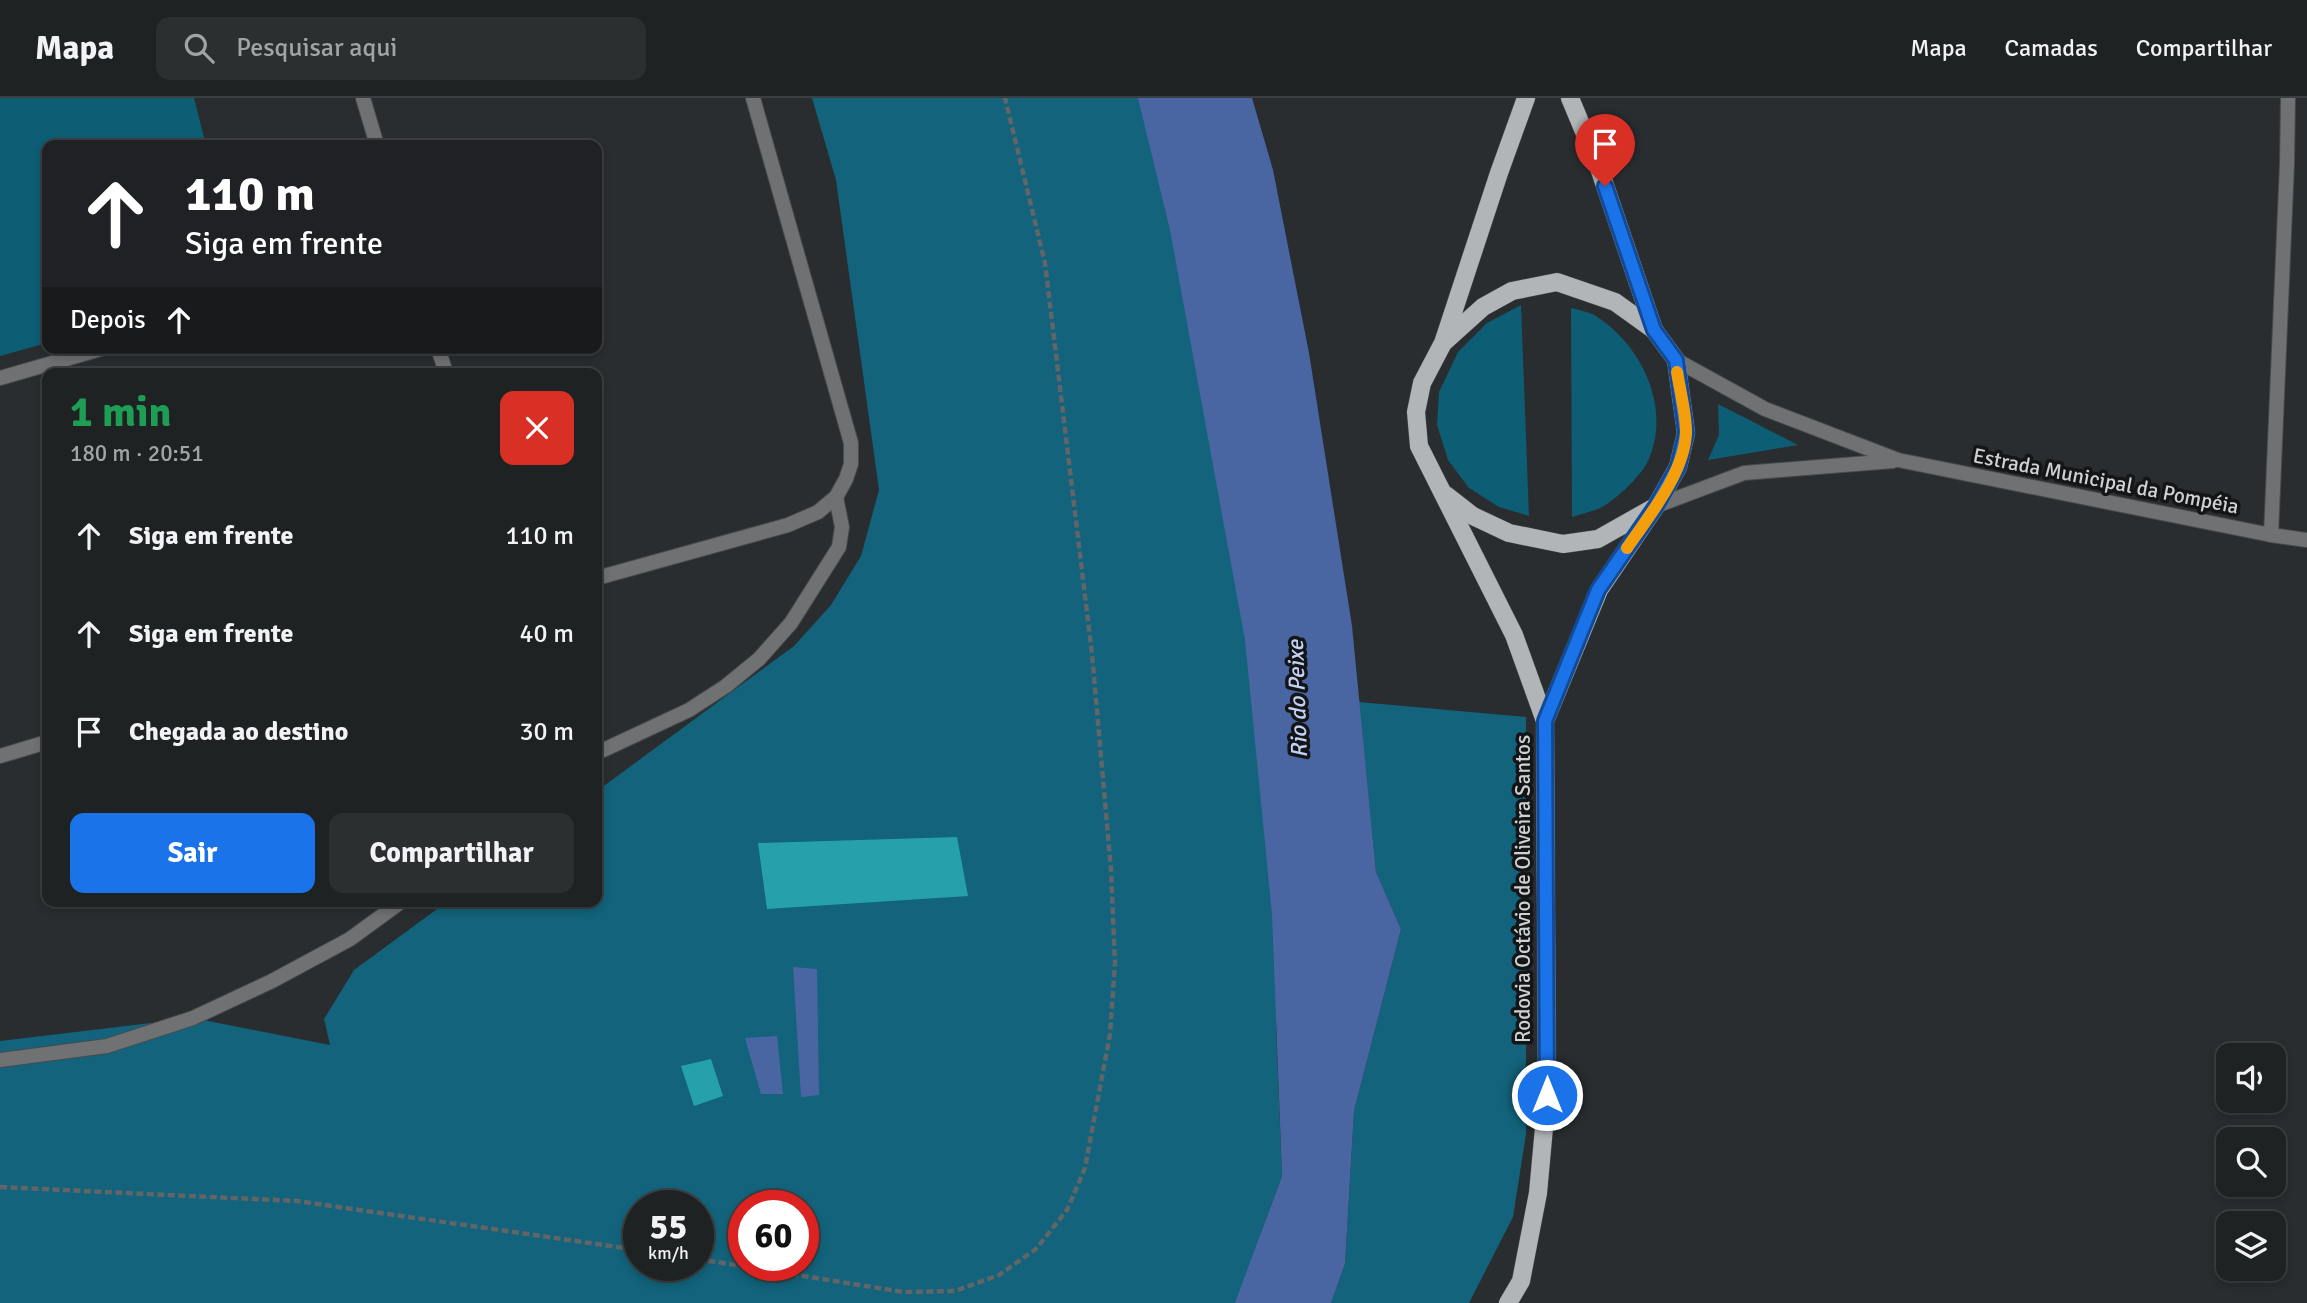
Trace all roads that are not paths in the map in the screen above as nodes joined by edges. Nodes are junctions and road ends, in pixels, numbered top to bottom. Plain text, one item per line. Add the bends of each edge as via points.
1 (363, 98) edge
2 (753, 98) edge
3 (1527, 98) edge
4 (1570, 98) edge
5 (2288, 98) edge
6 (376, 140) edge
7 (1654, 330) junction
8 (1443, 343) junction
9 (83, 354) edge
10 (1676, 360) junction
11 (0, 378) edge
12 (1898, 460) junction
13 (1439, 489) junction
14 (836, 497) junction
15 (1656, 506) junction
16 (2271, 535) junction
17 (2307, 540) edge
18 (602, 577) edge
19 (1545, 721) junction
20 (42, 743) edge
21 (602, 751) edge
22 (0, 756) edge
23 (394, 907) edge
24 (0, 1060) edge
25 (1508, 1303) edge

1 - 6 street
2 - 14 street via 851,443 851,464
3 - 8 main road
4 - 7 main road via 1598,165
5 - 16 street
7 - 8 main road via 1615,302 1557,282 1512,290 1483,307
7 - 10 main road
8 - 13 main road, Rodovia Octávio de Oliveira Santos via 1422,383 1416,412 1419,446
9 - 11 street
10 - 12 street, Estrada Municipal da Pompéia via 1765,409
10 - 15 main road, Rodovia Octávio de Oliveira Santos via 1686,433 1678,467
12 - 15 street, Estrada Municipal da Pompéia via 1744,472
12 - 16 street, Estrada Municipal da Pompéia
13 - 15 main road via 1473,516 1509,533 1563,544 1598,539
13 - 19 main road, Rodovia Octávio de Oliveira Santos via 1514,635
14 - 18 street via 818,512 788,525
14 - 21 street via 842,527 839,547 791,623 759,659 689,710
15 - 19 main road, Rodovia Octávio de Oliveira Santos via 1598,590
16 - 17 street, Estrada Municipal da Pompéia
19 - 25 main road, Rodovia Octávio de Oliveira Santos via 1547,1095 1538,1193 1521,1281
20 - 22 street
23 - 24 street via 350,939 193,1018 107,1046

